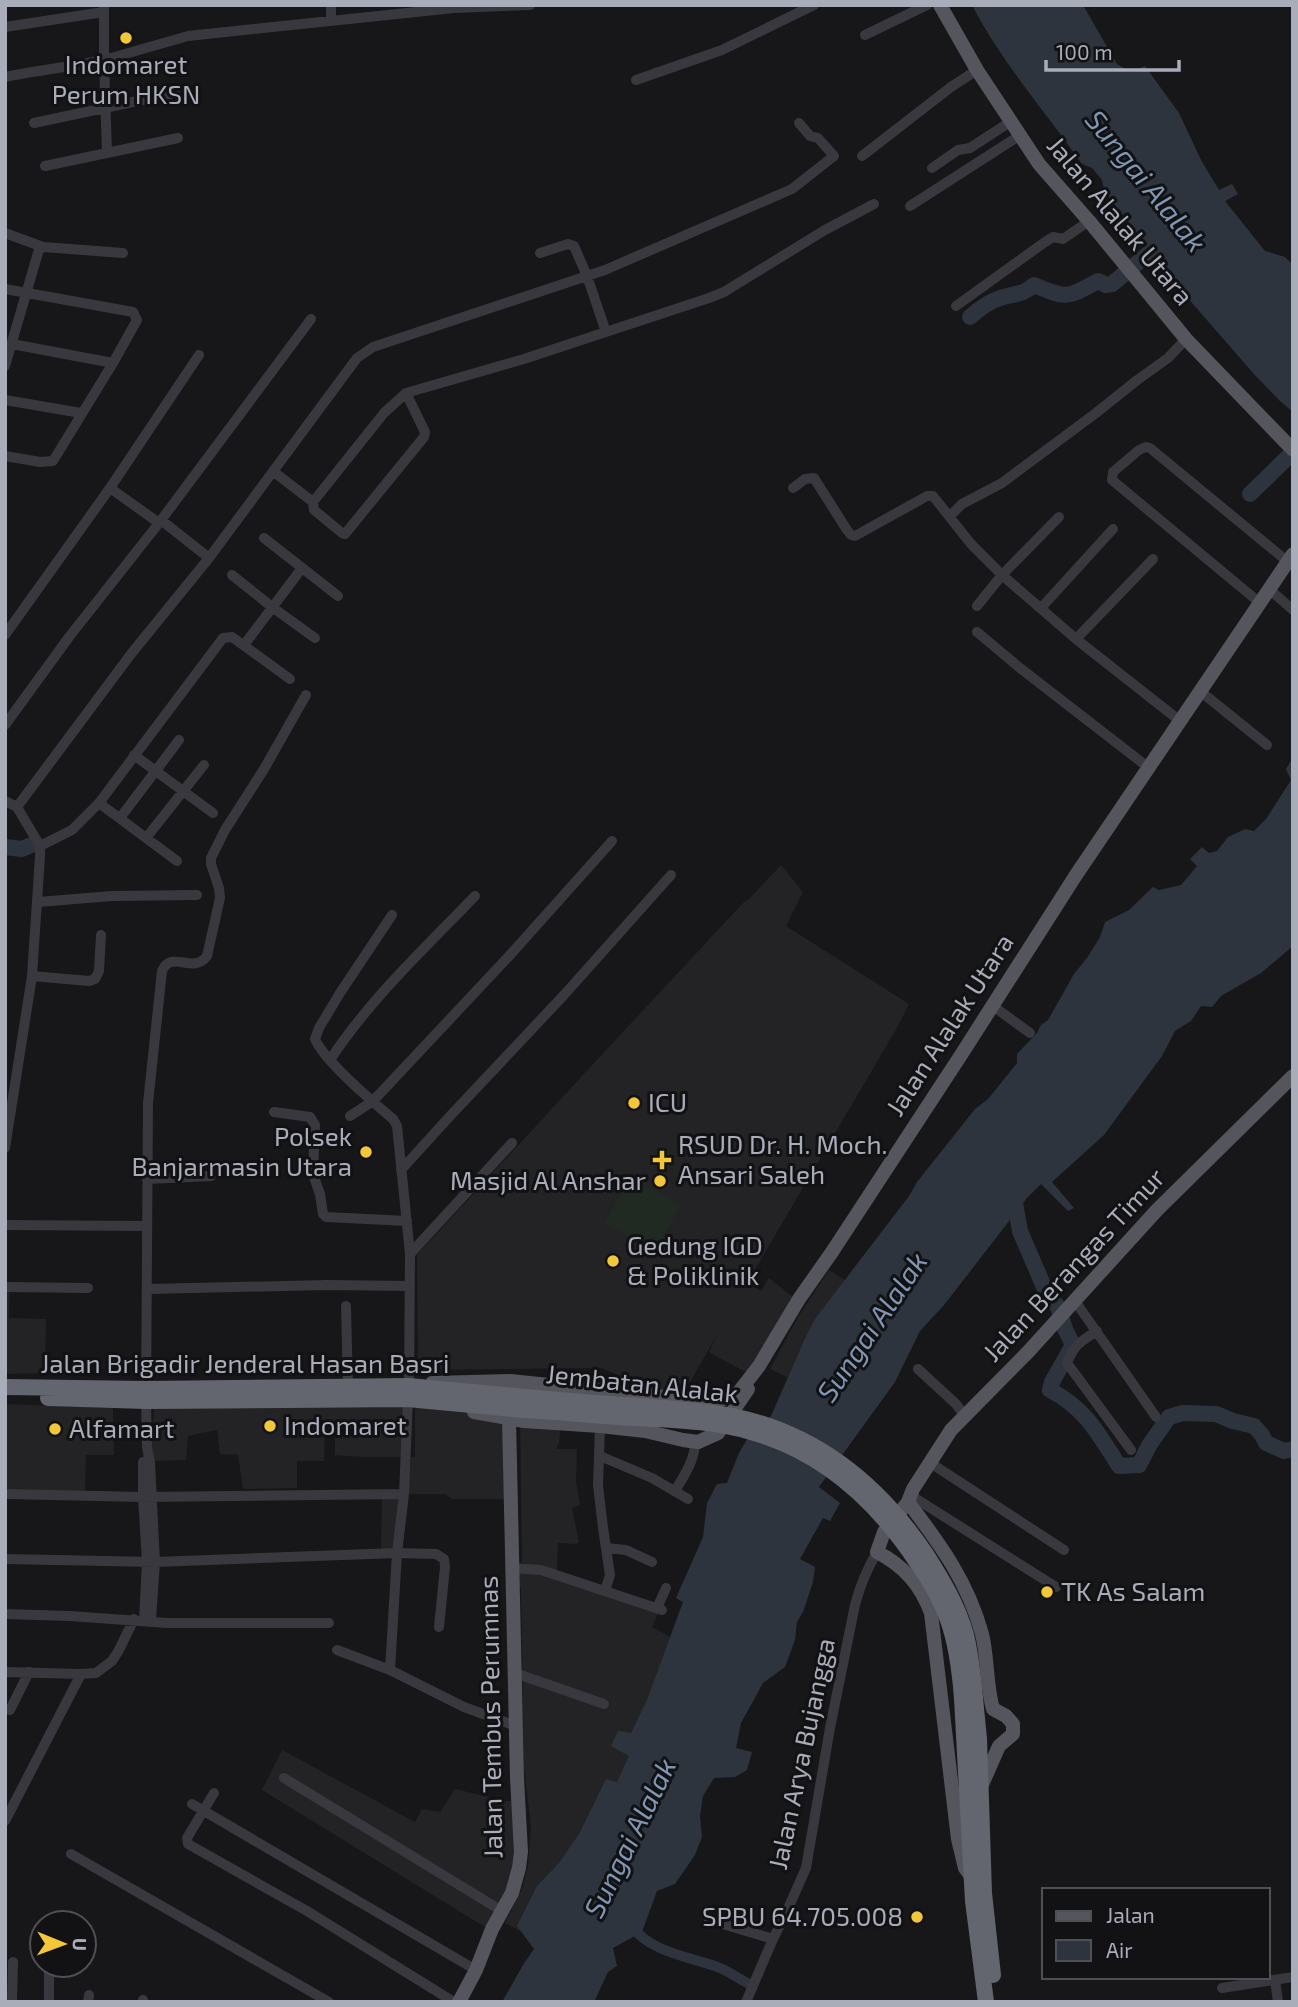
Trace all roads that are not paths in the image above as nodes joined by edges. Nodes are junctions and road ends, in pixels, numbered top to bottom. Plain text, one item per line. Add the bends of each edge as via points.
1 (331, 5) edge
2 (530, 5) edge
3 (814, 5) edge
4 (927, 5) edge
5 (940, 5) edge
6 (454, 7) edge
7 (104, 9) edge
8 (331, 20) junction
9 (5, 27) edge
10 (865, 35) dead end
11 (104, 60) junction
12 (977, 70) junction
13 (5, 77) edge
14 (635, 80) dead end
15 (175, 93) dead end
16 (106, 108) junction
17 (1010, 122) junction
18 (34, 123) dead end
19 (799, 123) dead end
20 (1019, 136) junction
21 (178, 138) dead end
22 (107, 153) junction
23 (862, 156) dead end
24 (45, 166) dead end
25 (932, 168) dead end
26 (874, 204) dead end
27 (910, 206) dead end
28 (1089, 221) junction
29 (5, 233) edge
30 (40, 246) junction
31 (123, 253) dead end
32 (540, 253) dead end
33 (587, 276) junction
34 (5, 289) edge
35 (26, 294) junction
36 (956, 306) dead end
37 (311, 319) dead end
38 (606, 331) junction
39 (1186, 340) junction
40 (12, 344) junction
41 (199, 355) dead end
42 (113, 363) junction
43 (5, 366) edge
44 (406, 394) junction
45 (5, 400) edge
46 (81, 413) junction
47 (1291, 448) edge
48 (5, 456) edge
49 (274, 472) junction
50 (110, 488) junction
51 (793, 488) dead end
52 (313, 502) junction
53 (950, 516) junction
54 (1059, 517) dead end
55 (160, 521) junction
56 (1113, 529) dead end
57 (264, 538) dead end
58 (209, 558) junction
59 (1290, 558) edge
60 (1153, 559) dead end
61 (302, 568) junction
62 (232, 575) dead end
63 (1002, 575) junction
64 (1269, 589) junction
65 (338, 596) dead end
66 (1260, 603) junction
67 (977, 606) dead end
68 (272, 607) junction
69 (1041, 608) junction
70 (1293, 610) edge
71 (977, 632) dead end
72 (5, 635) edge
73 (315, 638) dead end
74 (1076, 639) junction
75 (244, 645) junction
76 (290, 679) dead end
77 (1200, 691) junction
78 (306, 695) dead end
79 (1180, 721) junction
80 (5, 726) edge
81 (179, 740) dead end
82 (1267, 745) dead end
83 (134, 755) junction
84 (204, 765) dead end
85 (1149, 768) junction
86 (156, 771) junction
87 (183, 791) junction
88 (5, 801) edge
89 (99, 803) junction
90 (17, 807) junction
91 (213, 813) dead end
92 (120, 818) junction
93 (146, 838) junction
94 (612, 841) dead end
95 (39, 845) junction
96 (177, 861) dead end
97 (671, 875) dead end
98 (197, 895) dead end
99 (475, 896) dead end
100 (38, 902) junction
101 (392, 915) dead end
102 (102, 935) dead end
103 (32, 976) junction
104 (993, 1006) junction
105 (1030, 1033) dead end
106 (330, 1060) junction
107 (1293, 1076) edge
108 (373, 1101) junction
109 (274, 1112) dead end
110 (350, 1116) dead end
111 (512, 1143) dead end
112 (5, 1148) edge
113 (401, 1170) junction
114 (211, 1176) dead end
115 (147, 1178) junction
116 (407, 1221) junction
117 (5, 1225) edge
118 (147, 1226) junction
119 (410, 1254) junction
120 (410, 1286) junction
121 (5, 1287) edge
122 (88, 1288) dead end
123 (148, 1289) junction
124 (346, 1306) dead end
125 (1070, 1306) junction
126 (1097, 1331) junction
127 (918, 1370) dead end
128 (5, 1387) edge
129 (348, 1387) junction
130 (412, 1392) junction
131 (95, 1394) junction
132 (146, 1395) junction
133 (5, 1398) edge
134 (525, 1403) joint
135 (732, 1403) junction
136 (964, 1415) junction
137 (1156, 1417) dead end
138 (509, 1418) junction
139 (600, 1426) junction
140 (695, 1442) junction
141 (1131, 1450) dead end
142 (600, 1456) junction
143 (929, 1462) junction
144 (675, 1491) junction
145 (6, 1494) edge
146 (404, 1494) junction
147 (147, 1496) junction
148 (909, 1498) junction
149 (688, 1499) dead end
150 (607, 1549) junction
151 (1064, 1550) dead end
152 (877, 1552) junction
153 (397, 1553) junction
154 (5, 1559) edge
155 (151, 1562) junction
156 (652, 1562) dead end
157 (512, 1567) junction
158 (1056, 1587) dead end
159 (666, 1588) dead end
160 (605, 1591) junction
161 (5, 1614) edge
162 (143, 1620) junction
163 (329, 1623) dead end
164 (439, 1627) dead end
165 (337, 1650) dead end
166 (390, 1670) junction
167 (5, 1672) edge
168 (29, 1672) junction
169 (515, 1673) junction
170 (81, 1674) junction
171 (969, 1698) junction
172 (604, 1704) dead end
173 (10, 1710) dead end
174 (516, 1726) junction
175 (284, 1779) dead end
176 (981, 1789) junction
177 (214, 1793) dead end
178 (192, 1804) dead end
179 (203, 1810) junction
180 (5, 1821) edge
181 (71, 1854) dead end
182 (971, 1876) junction
183 (502, 1911) junction
184 (709, 1920) dead end
185 (773, 1939) junction
186 (13, 1962) dead end
187 (476, 1970) junction
188 (1293, 1977) edge
189 (49, 1979) edge
190 (1275, 1980) junction
191 (1222, 1988) dead end
192 (12, 2002) edge
193 (49, 2002) edge
194 (329, 2002) edge
195 (457, 2002) edge
196 (746, 2002) edge
197 (986, 2002) edge
198 (995, 2002) edge
199 (1278, 2002) edge

1 - 8 street
2 - 6 street
3 - 14 street via 722,50
4 - 10 street
5 - 12 main road, Jalan Alalak Utara
6 - 8 street
7 - 9 street
7 - 11 street
8 - 11 street via 188,36
11 - 13 street
11 - 16 street
12 - 17 main road, Jalan Alalak Utara
12 - 23 street
15 - 16 street
16 - 18 street
16 - 22 street
17 - 20 main road, Jalan Alalak Utara
17 - 25 street
19 - 33 street via 834,156 792,189
20 - 27 street
20 - 28 main road, Jalan Alalak Utara
21 - 22 street
22 - 24 street
26 - 38 street via 724,292
28 - 36 street via 1063,239 1045,242
28 - 39 main road, Jalan Alalak Utara
29 - 30 street
30 - 31 street
30 - 35 street
32 - 33 street via 571,244
33 - 38 street
33 - 49 street via 373,347 357,358
34 - 35 street
35 - 40 street
35 - 42 street via 132,312 137,320
37 - 55 street
38 - 44 street
39 - 47 main road, Jalan Alalak Utara
39 - 53 street via 1086,421
40 - 42 street
40 - 43 street
41 - 50 street
42 - 46 street
44 - 52 street via 384,413
44 - 52 street via 424,437 347,533 314,510
45 - 46 street
46 - 48 street via 53,461
49 - 52 street
49 - 58 street
50 - 55 street
50 - 72 street
51 - 53 street via 814,478 855,536 928,496
53 - 63 street
54 - 63 street
55 - 58 street
55 - 80 street
56 - 69 street
57 - 61 street
58 - 90 street
59 - 64 main road, Jalan Alalak Utara
59 - 66 street via 1146,447 1113,472 1112,480
60 - 74 street
61 - 65 street
61 - 68 street
62 - 68 street
63 - 67 street
63 - 69 street
64 - 66 main road, Jalan Alalak Utara
64 - 70 street
66 - 77 main road, Jalan Alalak Utara
68 - 73 street
68 - 75 street
69 - 74 street
71 - 85 street
74 - 79 street
75 - 76 street
75 - 83 street via 230,636 222,639
77 - 79 main road, Jalan Alalak Utara
77 - 82 street
78 - 115 street via 211,858 220,898 207,956 197,964 169,962 162,971 148,1103
79 - 85 main road, Jalan Alalak Utara
81 - 86 street
83 - 86 street
83 - 89 street
84 - 87 street
85 - 104 main road, Jalan Alalak Utara
86 - 87 street
86 - 92 street
87 - 91 street
87 - 93 street
88 - 90 street
89 - 92 street
89 - 95 street via 72,830
90 - 95 street
92 - 93 street
93 - 96 street
94 - 108 street
95 - 100 street
97 - 113 street
98 - 100 street
99 - 106 street via 382,995
100 - 103 street
101 - 106 street via 316,1034 315,1040
102 - 103 street via 95,979
103 - 112 street
104 - 105 street
104 - 135 main road, Jalan Alalak Utara
106 - 108 street
107 - 125 main road, Jalan Berangas Timur via 1157,1210
108 - 110 street
108 - 113 street via 397,1126
109 - 116 street via 313,1119 313,1174 326,1217
111 - 119 street
113 - 116 street
114 - 115 street
115 - 118 street
116 - 119 street
117 - 118 street
118 - 123 street
119 - 120 street
120 - 123 street
120 - 130 street
121 - 122 street
123 - 132 street
124 - 129 street
125 - 126 street
125 - 136 main road, Jalan Berangas Timur
126 - 137 street
126 - 141 street via 1078,1343 1067,1363
127 - 136 street
128 - 131 highway, Jalan Brigadir Jenderal Hasan Basri
129 - 130 highway, Jalan Brigadir Jenderal Hasan Basri
129 - 132 highway, Jalan Brigadir Jenderal Hasan Basri
130 - 132 highway, Jalan Brigadir Jenderal Hasan Basri
130 - 134 highway, Jalan Brigadir Jenderal Hasan Basri
130 - 135 main road via 453,1382 510,1381
130 - 138 main road
130 - 146 street
131 - 132 highway, Jalan Brigadir Jenderal Hasan Basri
131 - 133 highway, Jalan Brigadir Jenderal Hasan Basri
132 - 147 street via 143,1461
134 - 171 highway, Jembatan Alalak, bridge via 736,1416 792,1435 845,1466 911,1531 946,1588 970,1653
135 - 140 main road, Jalan Alalak Utara via 718,1433
136 - 143 main road, Jalan Berangas Timur
138 - 139 main road
138 - 157 main road, Jalan Tembus Perumnas
139 - 140 main road
139 - 142 street
140 - 144 street via 693,1457
142 - 144 street
142 - 150 street via 598,1485
143 - 148 main road, Jalan Berangas Timur
143 - 151 street
144 - 149 street
145 - 147 street
146 - 147 street
146 - 153 street
147 - 155 street
148 - 152 main road, Jalan Berangas Timur via 884,1532
148 - 158 street
148 - 176 main road via 968,1592 986,1654 993,1709 1013,1724 1013,1734 999,1746
150 - 156 street via 626,1550
150 - 160 street via 610,1575
152 - 182 main road via 912,1578 931,1613 958,1839
152 - 185 street, Jalan Arya Bujangga via 859,1586 806,1868
153 - 155 street
153 - 164 street via 436,1554 444,1559
153 - 166 street
154 - 155 street
155 - 162 street
157 - 160 street via 541,1570
157 - 169 main road, Jalan Tembus Perumnas
159 - 160 street via 659,1609
161 - 162 street
162 - 163 street
162 - 170 street via 106,1667
165 - 166 street
166 - 174 street via 464,1707
167 - 168 street
168 - 170 street
168 - 173 street
169 - 172 street
169 - 174 main road, Jalan Tembus Perumnas
170 - 180 street
171 - 176 highway
171 - 182 highway via 965,1736
174 - 183 main road, Jalan Tembus Perumnas via 521,1852 516,1881
175 - 183 street
176 - 198 highway via 984,1893
177 - 179 street
178 - 179 street
179 - 187 street
179 - 195 street via 188,1844
181 - 194 street
182 - 197 highway
183 - 187 main road, Jalan Tembus Perumnas
184 - 185 street
185 - 196 street, Jalan Arya Bujangga
186 - 192 street
187 - 195 main road, Jalan Tembus Perumnas
188 - 190 street
189 - 193 street
190 - 191 street
190 - 199 street

